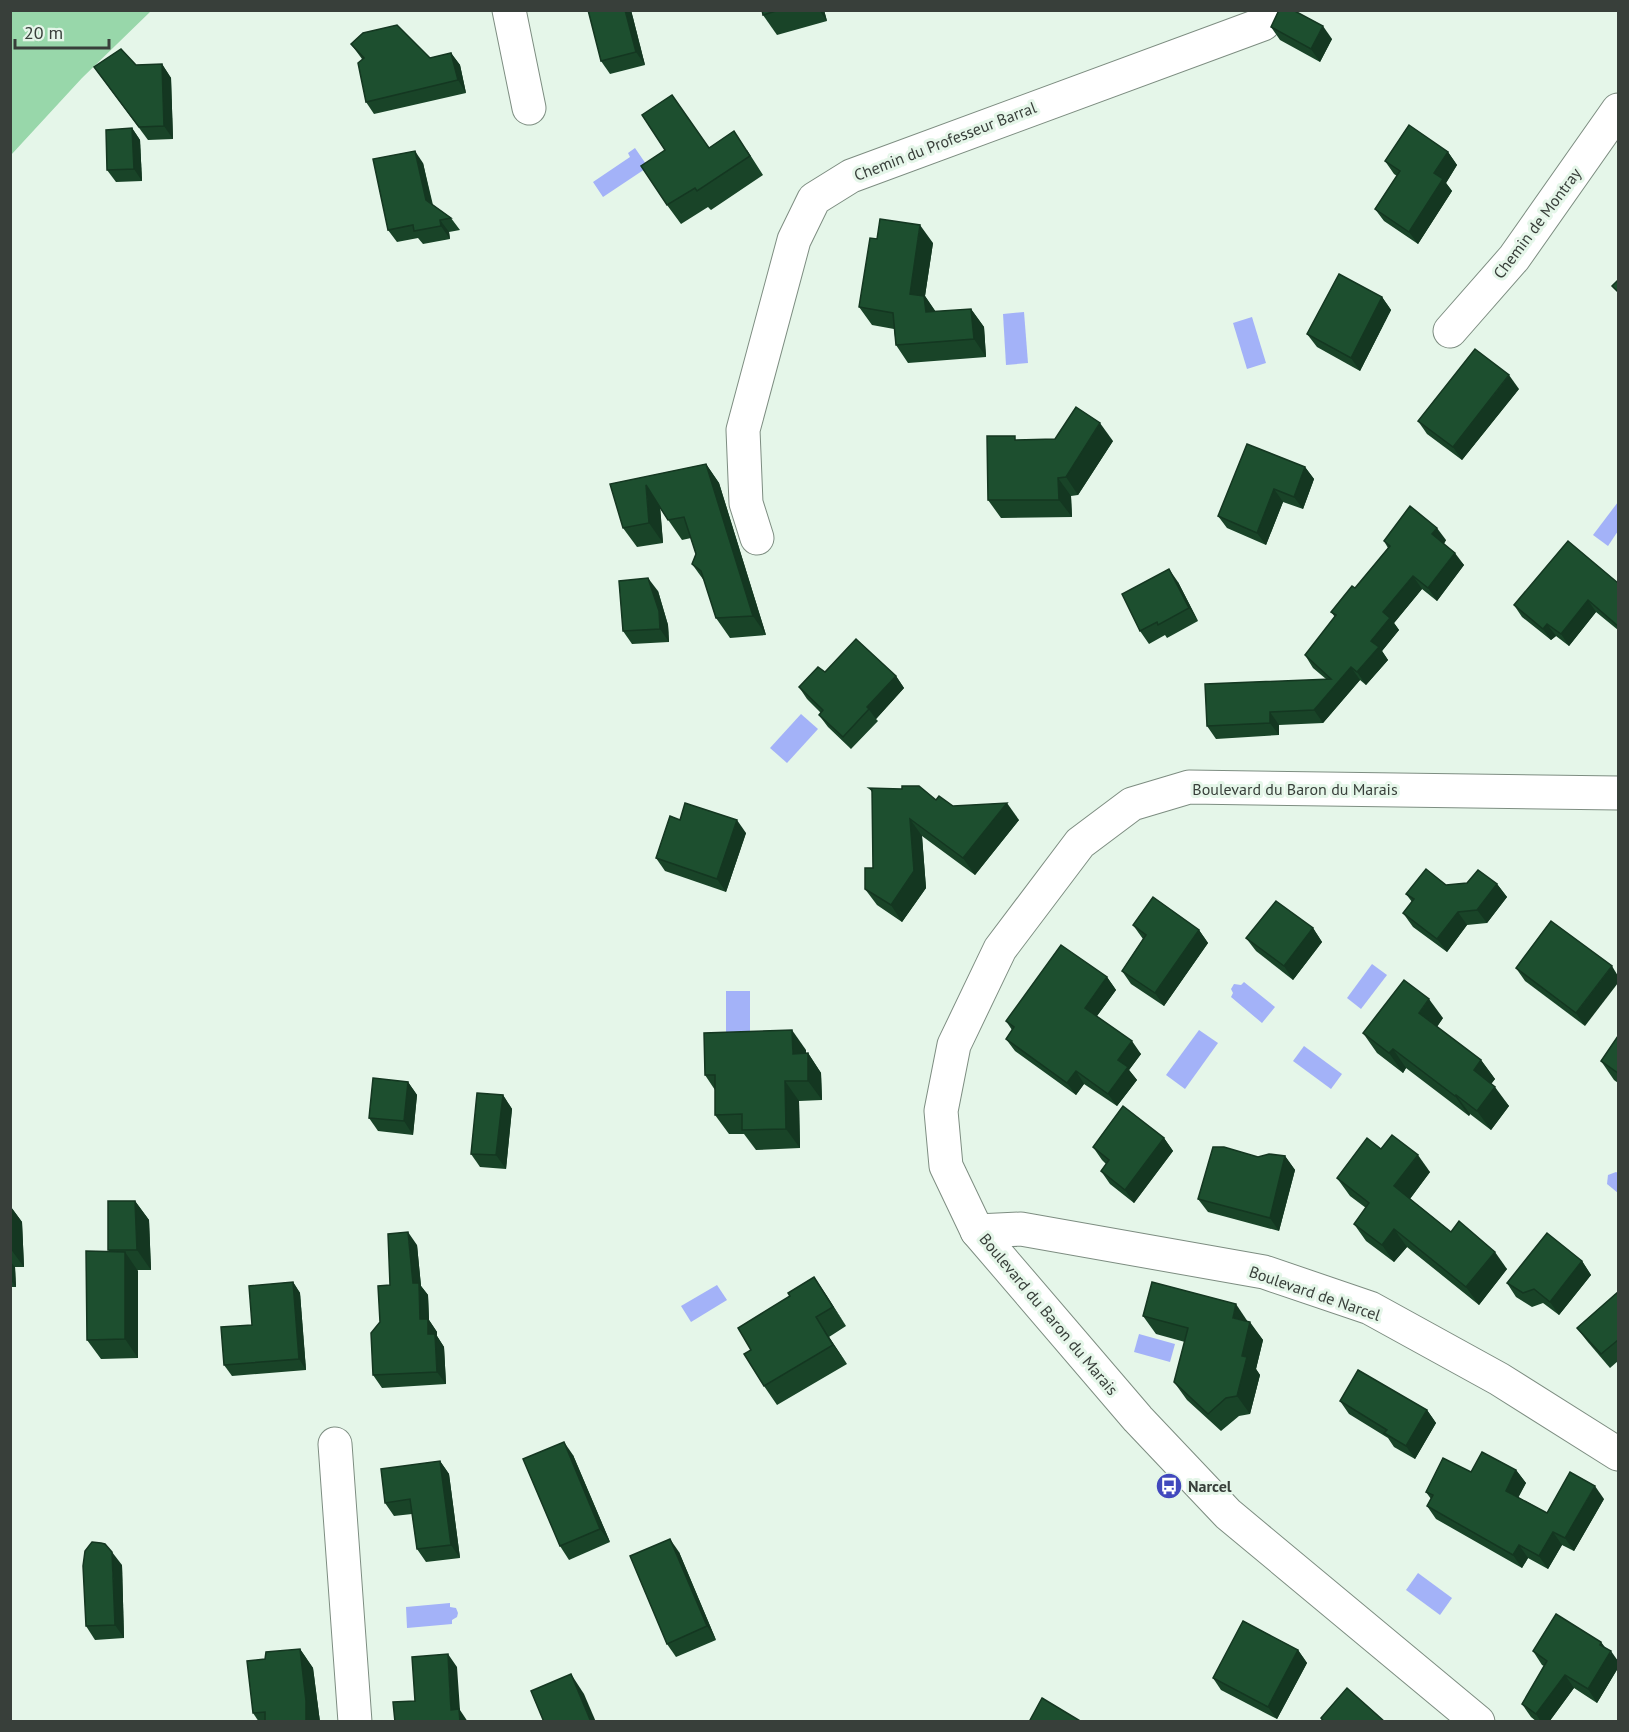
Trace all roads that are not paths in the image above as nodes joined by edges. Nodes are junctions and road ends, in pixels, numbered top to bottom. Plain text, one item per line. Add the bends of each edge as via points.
1 (509, 10) edge
2 (1267, 10) edge
3 (529, 108) dead end
4 (1618, 110) edge
5 (1450, 331) dead end
6 (757, 538) dead end
7 (1618, 793) edge
8 (977, 1232) junction
9 (335, 1444) dead end
10 (1618, 1454) edge
11 (355, 1722) edge
12 (1478, 1722) edge

1 - 3 street
2 - 6 street, Chemin du Professeur Barral via 1263,24 851,176 814,199 794,240 743,430 746,503
4 - 5 street, Chemin de Montray via 1514,258
7 - 8 street, Boulevard du Baron du Marais via 1189,787 1132,804 1080,843 1000,949 954,1045 941,1112 946,1166
8 - 10 street, Boulevard de Narcel via 1021,1229 1264,1272 1359,1304 1499,1379
8 - 12 street, Boulevard du Baron du Marais via 1138,1419 1228,1514
9 - 11 street

